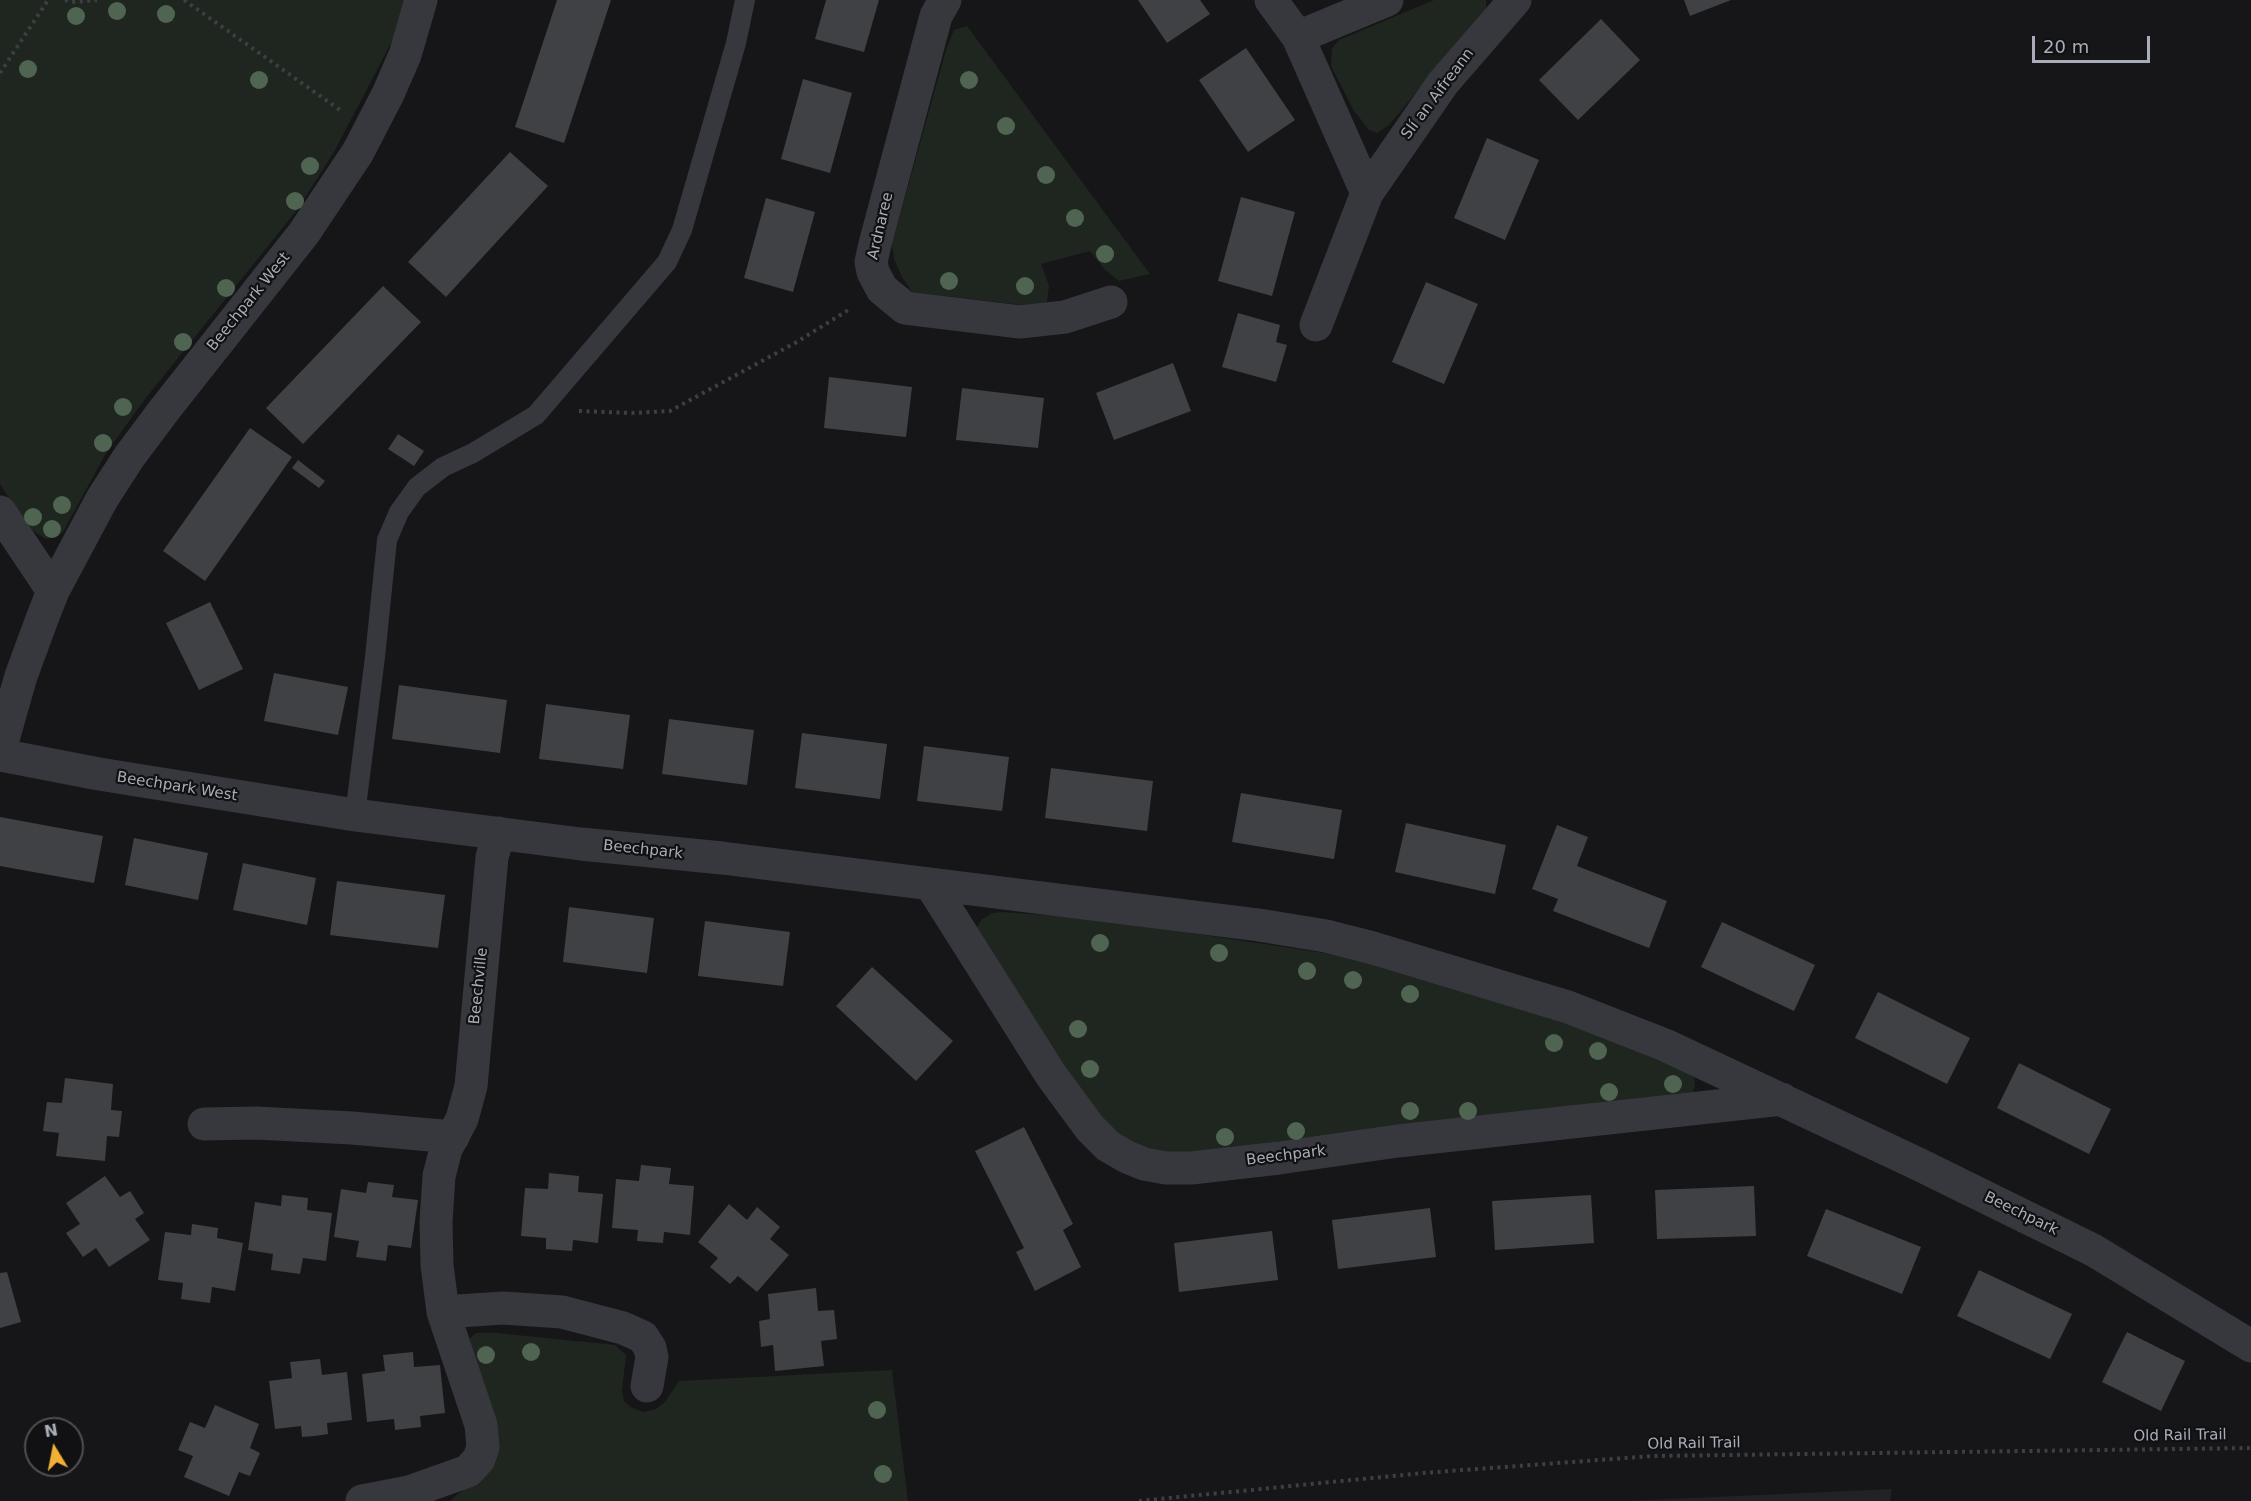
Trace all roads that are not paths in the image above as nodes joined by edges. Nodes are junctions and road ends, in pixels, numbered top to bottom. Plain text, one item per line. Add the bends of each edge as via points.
1 (421, 0) edge
2 (745, 0) edge
3 (945, 0) edge
4 (1271, 0) edge
5 (1387, 0) edge
6 (1515, 0) edge
7 (1298, 37) junction
8 (1367, 193) junction
9 (1111, 302) dead end
10 (1316, 325) dead end
11 (0, 512) edge
12 (53, 591) junction
13 (0, 750) edge
14 (0, 755) edge
15 (355, 815) junction
16 (499, 833) junction
17 (931, 885) junction
18 (1782, 1099) junction
19 (204, 1124) dead end
20 (453, 1137) junction
21 (443, 1312) junction
22 (2251, 1346) edge
23 (648, 1386) dead end
24 (362, 1501) edge

1 - 12 street, Beechpark West via 405,54 370,131 304,233 129,457
2 - 15 lane via 682,230 667,262 536,415 443,467 417,487 399,512 387,540
3 - 9 street, Ardnaree via 936,16 871,262 882,289 905,308 1020,322 1065,317
4 - 7 street
5 - 7 street
6 - 8 street, Slí an Aifreann via 1443,83
7 - 8 street
8 - 10 street, Slí an Aifreann
11 - 12 street
12 - 13 street, Beechpark West via 21,676
14 - 15 street, Beechpark West
15 - 16 street, Beechpark
16 - 17 street, Beechpark
16 - 20 street, Beechville via 492,857 471,1086
17 - 18 street, Beechpark via 1259,925 1354,943 1568,1007 1665,1045
17 - 18 street, Beechpark via 1089,1128 1108,1146 1144,1164 1191,1168
18 - 22 street, Beechpark via 2093,1250
19 - 20 street via 352,1128
20 - 21 street, Beechville via 439,1176 437,1210 437,1265
21 - 23 street via 503,1308 562,1312 623,1328 643,1337 650,1348
21 - 24 street, Beechville via 480,1425 483,1447 479,1460 468,1471 409,1492

